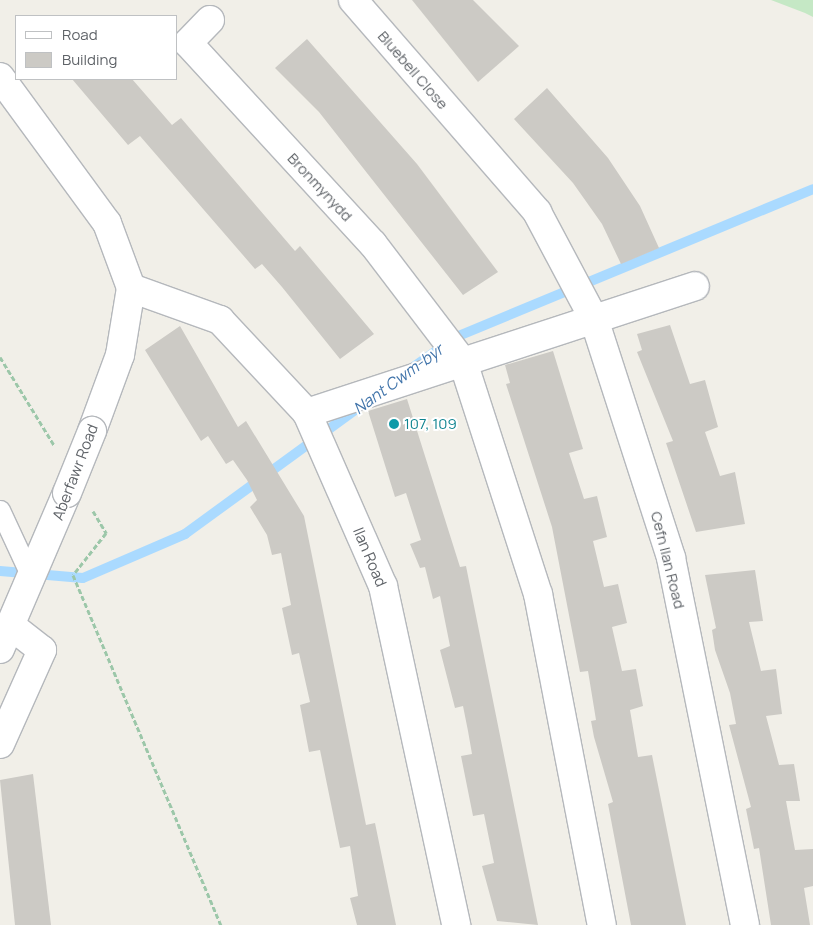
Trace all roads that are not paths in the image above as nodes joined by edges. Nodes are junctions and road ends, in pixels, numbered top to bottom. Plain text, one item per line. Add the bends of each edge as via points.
1 (353, 0) edge
2 (210, 20) dead end
3 (0, 77) edge
4 (537, 212) joint
5 (695, 286) dead end
6 (131, 288) junction
7 (594, 319) junction
8 (463, 362) junction
9 (308, 413) junction
10 (0, 510) edge
11 (33, 581) junction
12 (6, 638) edge
13 (0, 744) edge
14 (456, 925) edge
15 (602, 925) edge
16 (745, 925) edge

1 - 4 street, Bluebell Close
2 - 8 street, Bronmynydd via 188,43 373,244
3 - 6 street via 107,224
4 - 7 street, Cefn Ilan Road
5 - 7 street
6 - 9 street, Ilan Road via 220,320
6 - 11 street, Aberfawr Road, bridge via 120,355
7 - 8 street
7 - 16 street, Cefn Ilan Road via 671,558
8 - 9 street
8 - 15 street via 538,594
9 - 14 street, Ilan Road via 383,586
10 - 11 lane
11 - 12 street, Aberfawr Road
12 - 13 street via 42,650

